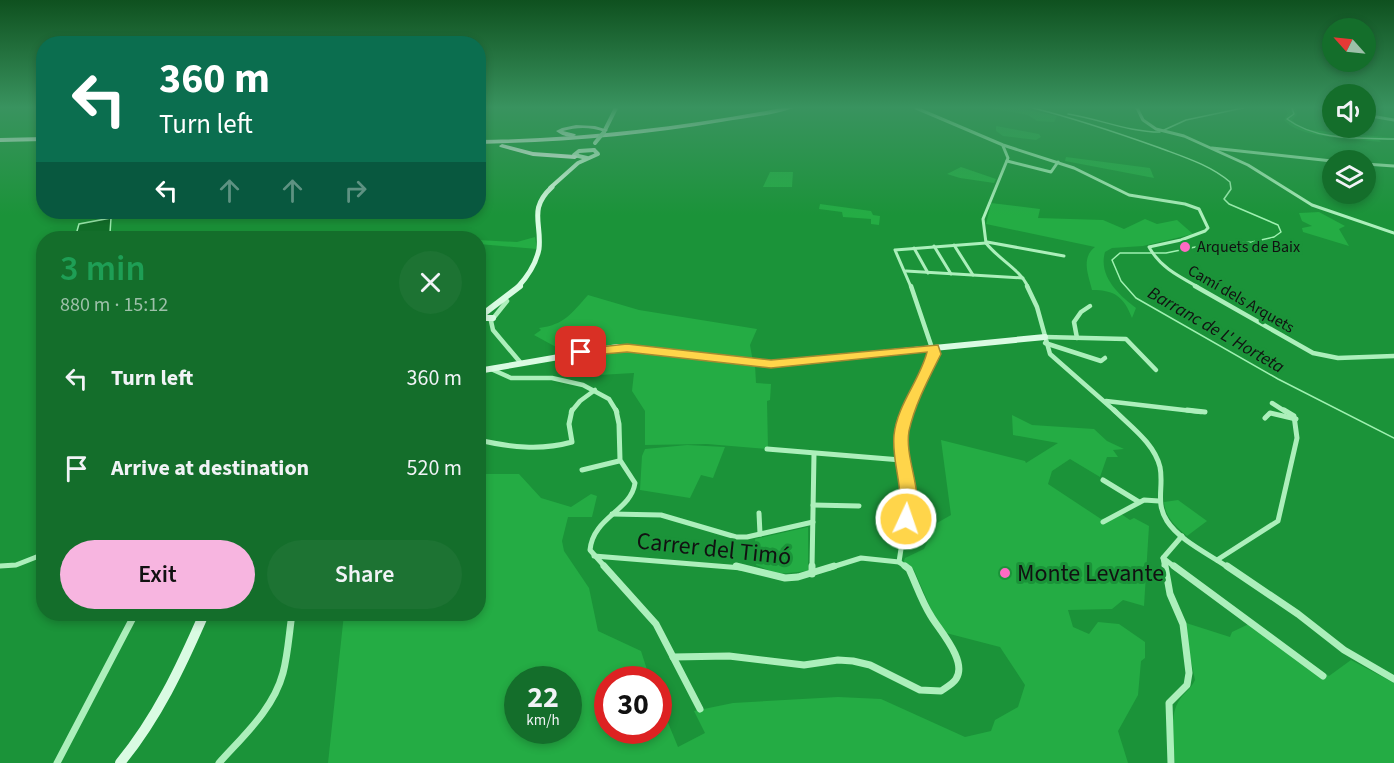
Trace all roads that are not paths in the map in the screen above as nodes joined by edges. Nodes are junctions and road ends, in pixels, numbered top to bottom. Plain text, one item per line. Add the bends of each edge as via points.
1 (596, 143) edge
2 (486, 144) edge
3 (551, 144) edge
4 (595, 144) edge
5 (1000, 144) edge
6 (1200, 144) edge
7 (1003, 145) junction
8 (1209, 148) junction
9 (586, 150) junction
10 (594, 150) junction
11 (1035, 155) junction
12 (577, 158) junction
13 (1322, 160) edge
14 (1007, 161) junction
15 (1058, 162) junction
16 (1025, 165) junction
17 (1376, 165) edge
18 (1394, 166) edge
19 (1394, 233) edge
20 (986, 242) junction
21 (954, 245) junction
22 (934, 246) junction
23 (914, 248) junction
24 (1064, 256) dead end
25 (906, 271) junction
26 (928, 273) junction
27 (951, 274) junction
28 (973, 275) junction
29 (1023, 278) junction
30 (507, 300) junction
31 (1090, 306) dead end
32 (486, 313) edge
33 (486, 316) edge
34 (493, 318) junction
35 (1077, 338) junction
36 (1045, 340) junction
37 (933, 347) junction
38 (1394, 356) edge
39 (1105, 358) dead end
40 (520, 362) junction
41 (490, 369) junction
42 (1156, 369) dead end
43 (486, 370) edge
44 (595, 390) junction
45 (1106, 401) junction
46 (1272, 403) dead end
47 (1205, 412) dead end
48 (1265, 418) dead end
49 (1296, 419) junction
50 (486, 442) edge
51 (767, 449) dead end
52 (814, 454) junction
53 (901, 460) junction
54 (619, 461) junction
55 (582, 470) dead end
56 (1103, 480) dead end
57 (1159, 501) junction
58 (1139, 502) junction
59 (813, 505) junction
60 (859, 506) dead end
61 (759, 513) dead end
62 (612, 514) junction
63 (813, 522) junction
64 (1103, 522) dead end
65 (760, 534) junction
66 (1182, 536) junction
67 (594, 556) junction
68 (36, 557) edge
69 (1163, 558) junction
70 (1217, 560) junction
71 (899, 562) junction
72 (0, 566) edge
73 (812, 574) junction
74 (131, 621) edge
75 (201, 621) edge
76 (291, 621) edge
77 (674, 657) junction
78 (1323, 676) dead end
79 (1394, 679) edge
80 (700, 709) dead end
81 (57, 763) edge
82 (120, 763) edge
83 (219, 763) edge
84 (1171, 763) edge

1 - 10 street
2 - 12 highway
3 - 12 highway via 533,149
4 - 9 street
5 - 7 street, Camí dels Arquets
6 - 8 street
7 - 11 street, Camí dels Arquets
7 - 14 street
8 - 13 street
8 - 19 street via 1253,168 1312,205
9 - 10 street
9 - 12 street
10 - 12 street via 598,154
11 - 15 street, Camí dels Arquets
11 - 16 street
12 - 30 street via 542,196 536,210 540,249 532,269
14 - 16 street
14 - 20 street via 983,219
15 - 16 street via 1051,172
15 - 38 street, Camí dels Arquets via 1129,195 1193,206 1202,212 1208,228 1205,231 1149,247 1161,264 1190,285 1313,353 1338,358
17 - 18 street
20 - 21 street
20 - 24 street
20 - 29 street via 994,254
21 - 22 street
21 - 28 street
22 - 23 street
22 - 27 street
23 - 25 street via 895,250
23 - 26 street
25 - 26 street
25 - 37 street
26 - 27 street
27 - 28 street
28 - 29 street
29 - 36 street via 1037,308
30 - 32 street
30 - 34 street
31 - 35 street via 1074,322
33 - 34 street
34 - 40 street via 493,330
35 - 36 street
35 - 42 street via 1126,339
36 - 37 street
36 - 39 street via 1101,361
36 - 45 street via 1056,361
37 - 40 street via 771,364 616,347
37 - 53 street via 934,354 906,417
40 - 41 street
41 - 43 street
41 - 44 street via 508,378 562,379
44 - 50 street via 574,405 569,415 567,426 572,442 538,447
44 - 54 street via 614,405 619,420
45 - 47 street
45 - 57 street via 1155,452 1161,475
46 - 49 street
48 - 49 street via 1270,413
49 - 70 street via 1293,463 1278,521
51 - 52 street
52 - 53 street
52 - 59 street
53 - 71 street via 909,497
54 - 55 street
54 - 62 street via 634,485
56 - 58 street
57 - 58 street
57 - 66 street via 1168,523
58 - 64 street
59 - 60 street
59 - 63 street
61 - 65 street
62 - 65 street via 661,514 736,537
62 - 67 street via 590,542
63 - 65 street
63 - 73 street
66 - 69 street
66 - 70 street
67 - 73 street, Carrer del Timó via 735,566 785,578
67 - 77 street via 656,624
68 - 72 street
69 - 78 street
69 - 84 street via 1170,594 1183,624 1189,674 1187,685 1169,703
70 - 79 street via 1344,650
71 - 73 street, Carrer del Timó via 861,558
71 - 77 street via 909,569 955,655 956,679 941,691 920,690 870,665 853,661 804,665 729,656
74 - 81 street
75 - 82 street via 160,708
76 - 83 street via 275,695 258,721
77 - 80 street

